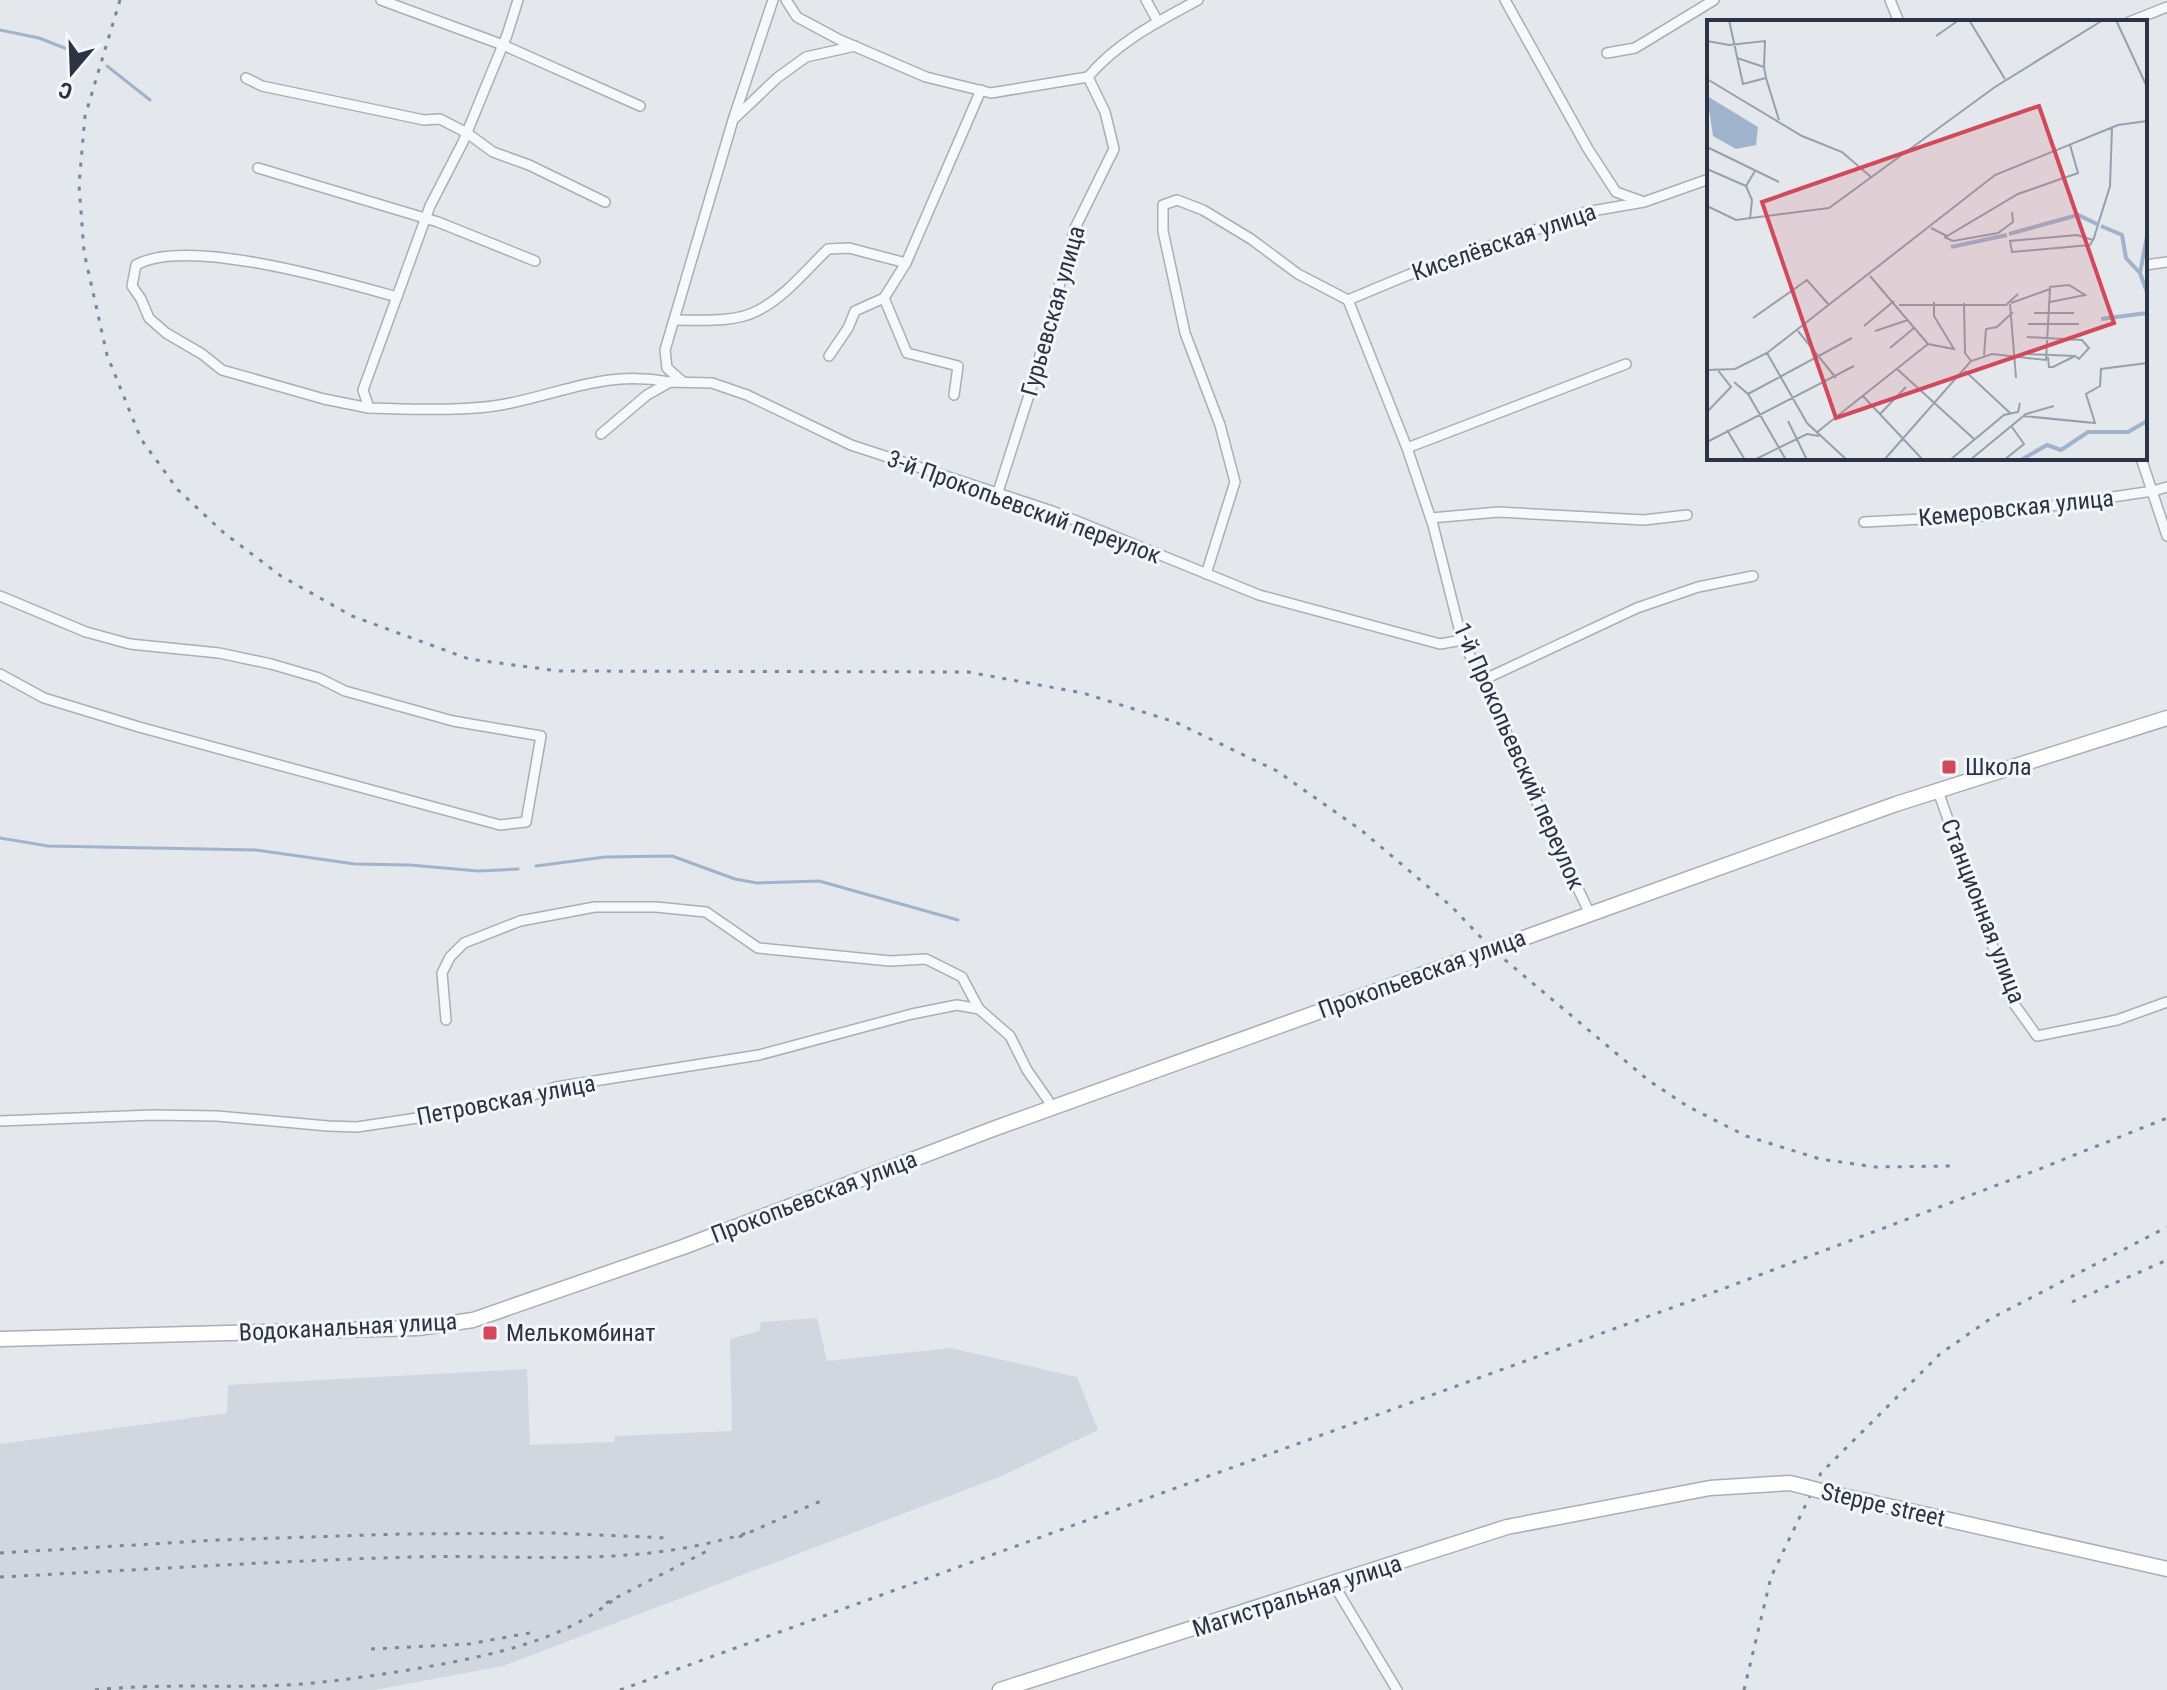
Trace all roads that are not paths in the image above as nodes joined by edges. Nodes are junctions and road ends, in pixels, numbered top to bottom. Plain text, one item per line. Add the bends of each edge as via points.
1 (381, 0) edge
2 (518, 0) edge
3 (773, 0) edge
4 (786, 0) edge
5 (1146, 0) edge
6 (1198, 0) edge
7 (1505, 0) edge
8 (1714, 0) edge
9 (1890, 0) edge
10 (2167, 7) edge
11 (1898, 20) edge
12 (2134, 20) edge
13 (1158, 22) junction
14 (503, 45) junction
15 (855, 46) junction
16 (1607, 53) dead end
17 (1088, 77) junction
18 (246, 78) dead end
19 (981, 90) junction
20 (640, 106) dead end
21 (733, 120) junction
22 (467, 133) junction
23 (258, 168) dead end
24 (1707, 180) edge
25 (605, 202) dead end
26 (1644, 202) junction
27 (425, 219) junction
28 (535, 261) dead end
29 (2167, 262) edge
30 (906, 263) junction
31 (2147, 265) edge
32 (397, 297) junction
33 (884, 298) junction
34 (1348, 300) junction
35 (675, 320) junction
36 (829, 356) dead end
37 (1626, 364) dead end
38 (670, 382) junction
39 (683, 382) junction
40 (954, 395) dead end
41 (369, 408) junction
42 (601, 434) dead end
43 (1407, 448) junction
44 (2142, 460) edge
45 (2167, 487) edge
46 (2153, 491) junction
47 (997, 495) junction
48 (1687, 515) dead end
49 (1431, 518) junction
50 (1864, 522) dead end
51 (2167, 536) edge
52 (1206, 574) junction
53 (1753, 576) dead end
54 (0, 596) edge
55 (1462, 640) junction
56 (0, 674) edge
57 (1483, 680) junction
58 (2167, 718) edge
59 (1938, 791) junction
60 (1590, 914) junction
61 (2167, 1002) edge
62 (979, 1009) junction
63 (446, 1020) dead end
64 (1048, 1100) dead end
65 (0, 1121) edge
66 (683, 1247) joint
67 (0, 1339) edge
68 (1596, 1509) joint
69 (2167, 1569) edge
70 (1334, 1585) junction
71 (1000, 1690) edge
72 (1397, 1690) edge

1 - 14 street
2 - 14 street
3 - 21 street
4 - 15 street via 797,17
5 - 13 street
6 - 13 street
7 - 26 street via 1616,192
8 - 16 street via 1635,48
9 - 11 street
10 - 12 street
13 - 17 street via 1105,57
14 - 20 street
14 - 22 street
15 - 19 street via 926,77
15 - 21 street via 806,57
17 - 19 street via 991,93
17 - 47 street, Гурьевская улица via 1105,112 1114,149 1075,228
18 - 22 street via 262,86 440,119
19 - 30 street
21 - 35 street
22 - 25 street via 493,152
22 - 27 street
23 - 27 street
24 - 26 street, Киселёвская улица
26 - 34 street, Киселёвская улица via 1586,212
27 - 28 street
27 - 32 street
29 - 31 street
30 - 33 street
30 - 35 street via 849,248 828,249 754,313
32 - 41 street via 363,390
32 - 41 street, 3-й Прокопьевский переулок via 302,271 211,256 149,258 136,265 132,286 149,318 222,370
33 - 36 street via 855,311
33 - 40 street via 907,353 958,366
34 - 43 street, 1-й Прокопьевский переулок
34 - 52 street via 1298,274 1203,210 1177,200 1163,205 1163,231 1185,333 1235,482
35 - 39 street via 665,350 667,368
37 - 43 street
38 - 39 street, 3-й Прокопьевский переулок
38 - 41 street, 3-й Прокопьевский переулок via 605,379 504,404
38 - 42 street
39 - 47 street, 3-й Прокопьевский переулок via 712,383 747,395 851,445
43 - 49 street, 1-й Прокопьевский переулок
44 - 46 street
45 - 46 street, Кемеровская улица
46 - 50 street, Кемеровская улица via 1983,516
46 - 51 street
47 - 52 street, 3-й Прокопьевский переулок
48 - 49 street via 1644,520 1498,512
49 - 55 street, 1-й Прокопьевский переулок
52 - 55 street, 3-й Прокопьевский переулок via 1259,595 1440,644
53 - 57 street via 1698,587 1637,608
54 - 56 street via 130,644 271,664 453,721 541,736 526,822 500,825 139,727 44,698
55 - 57 street, 1-й Прокопьевский переулок
57 - 60 street, 1-й Прокопьевский переулок
58 - 59 main road, Прокопьевская улица
59 - 60 main road, Прокопьевская улица
59 - 61 street, Станционная улица via 2012,1001 2037,1036 2117,1020
60 - 66 main road, Прокопьевская улица
62 - 63 street via 962,977 926,959 890,961 758,948 706,912 595,907 520,921 464,943 442,973
62 - 64 street via 1010,1036
62 - 65 street, Петровская улица via 957,1005 759,1055 556,1087 504,1105 357,1127 204,1115
66 - 67 main road, Водоканальная улица via 473,1320 418,1328
68 - 69 main road, Steppe street via 1710,1488 1790,1483
68 - 70 main road, Магистральная улица via 1507,1527
70 - 71 main road, Магистральная улица
70 - 72 street

